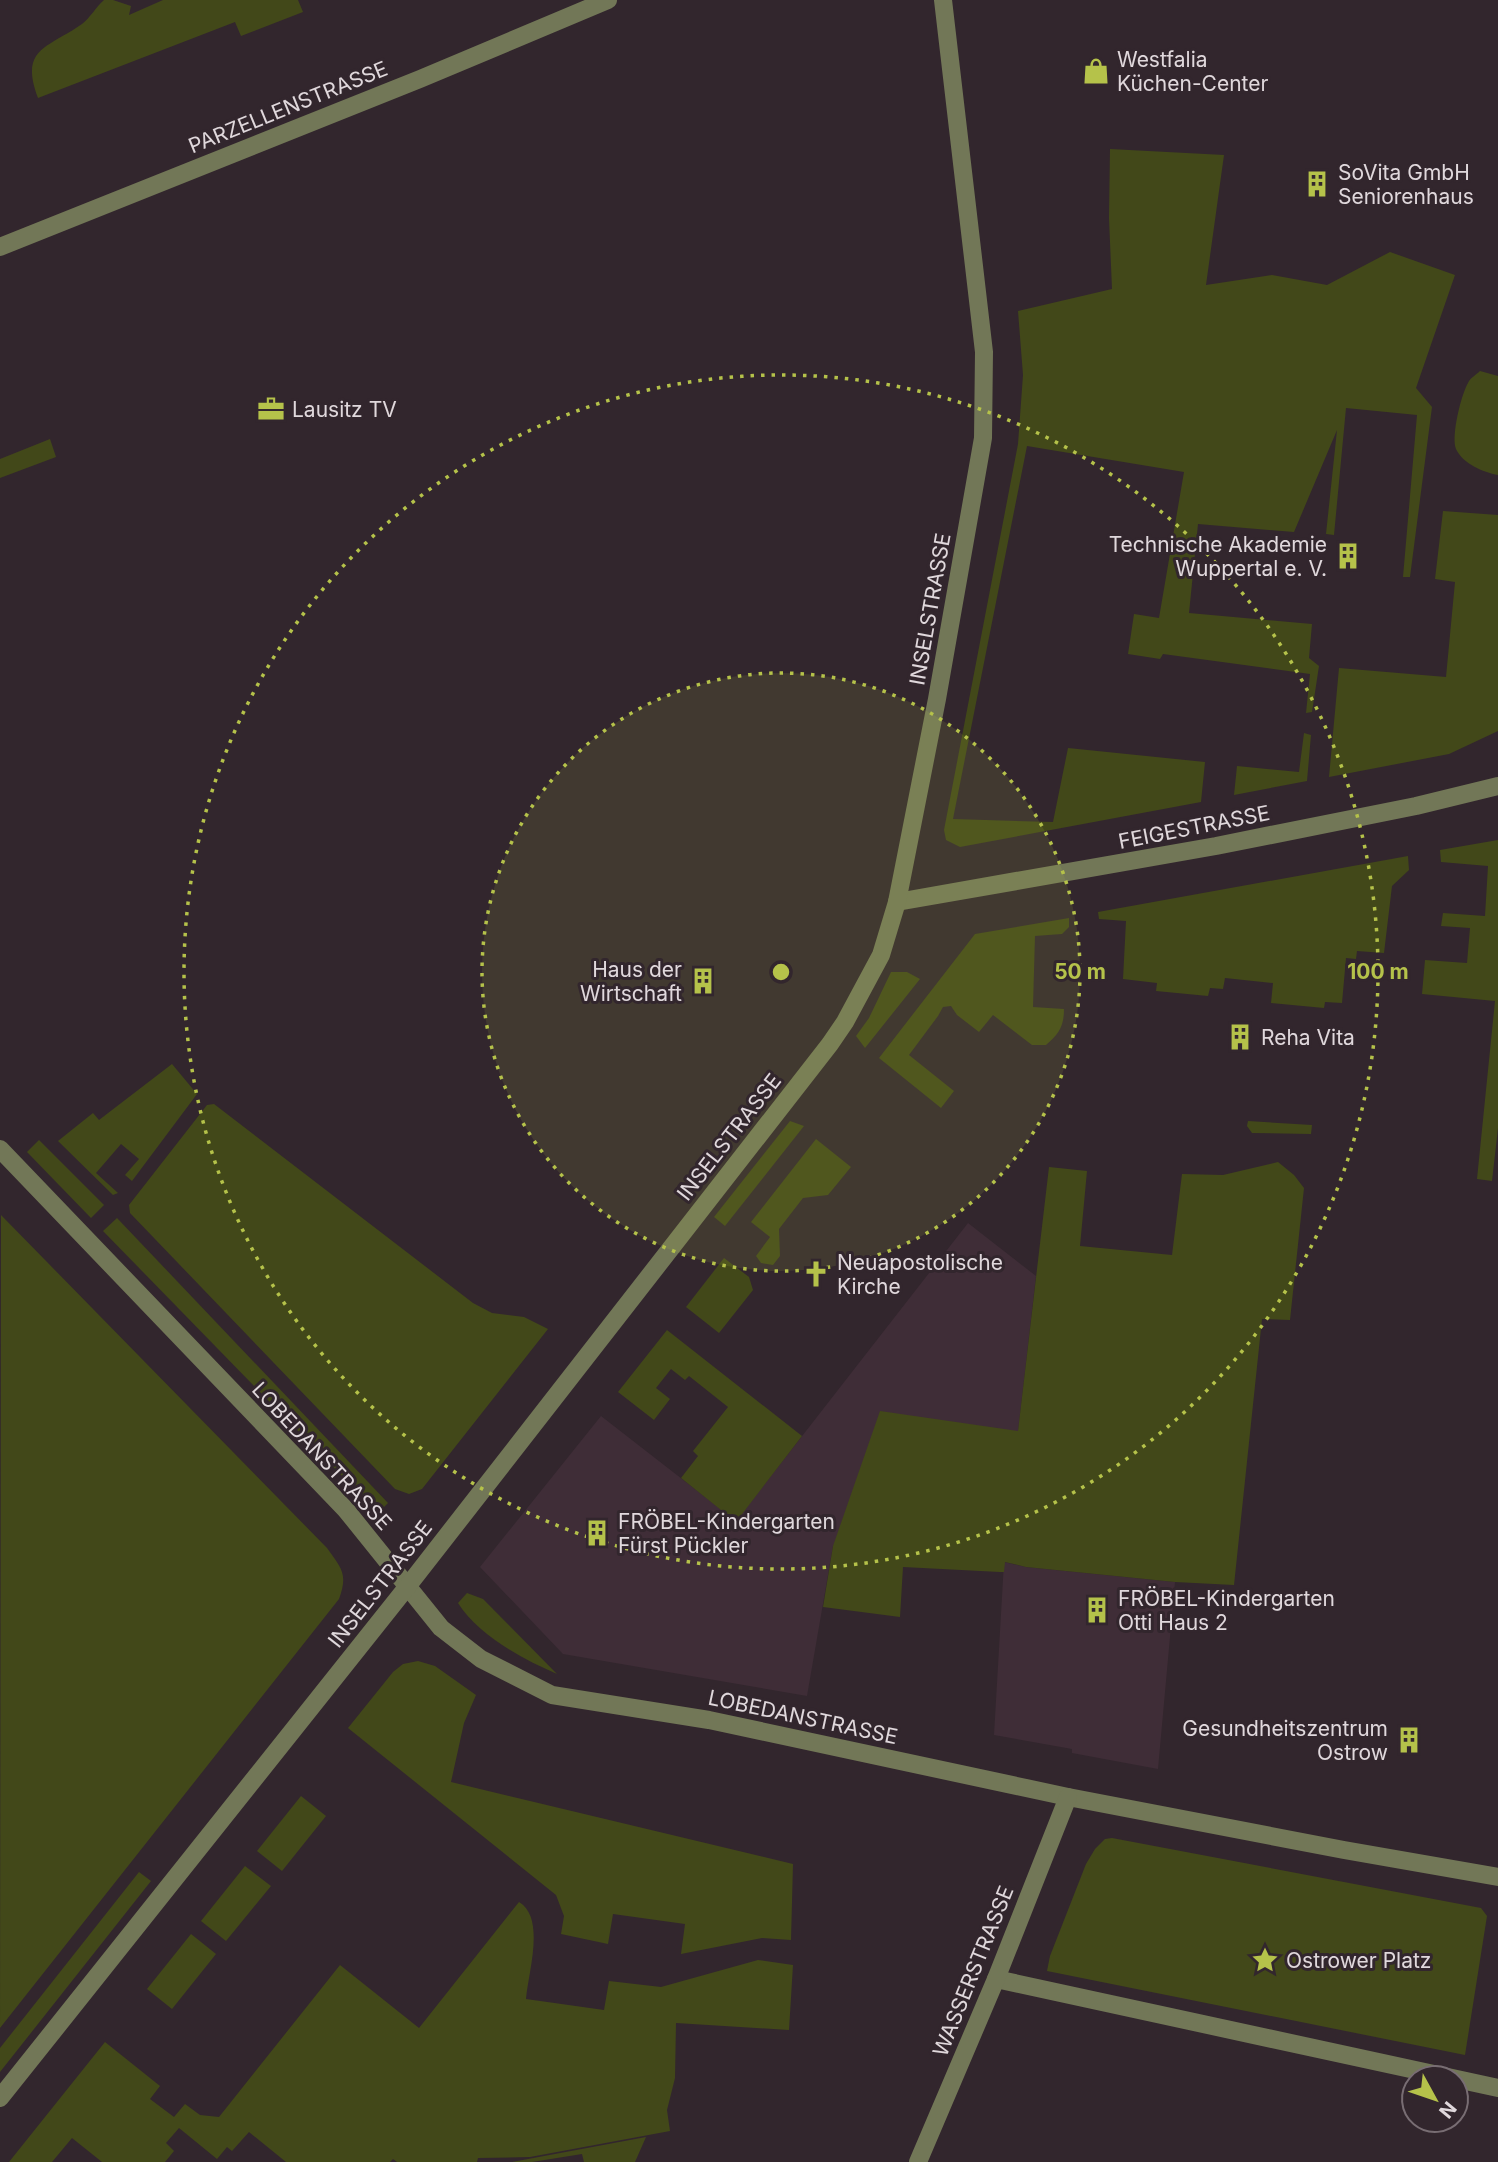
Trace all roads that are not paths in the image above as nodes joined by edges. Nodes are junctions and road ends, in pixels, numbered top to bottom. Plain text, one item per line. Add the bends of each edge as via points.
1 (943, 0) edge
2 (598, 2) edge
3 (0, 247) edge
4 (1498, 786) edge
5 (897, 902) junction
6 (0, 1149) edge
7 (407, 1587) junction
8 (1068, 1797) junction
9 (1498, 1877) edge
10 (996, 1979) junction
11 (1498, 2088) edge
12 (0, 2098) edge
13 (918, 2162) edge

1 - 5 street, INSELSTRASSE via 984,352 983,438
2 - 3 street, PARZELLENSTRASSE via 420,79
4 - 5 street, FEIGESTRASSE via 1240,842
5 - 7 street, INSELSTRASSE via 881,955 845,1023
6 - 7 street, LOBEDANSTRASSE via 346,1510
7 - 8 street, LOBEDANSTRASSE via 441,1628 481,1659 552,1695 709,1720
7 - 12 street, INSELSTRASSE
8 - 9 street
8 - 10 street, WASSERSTRASSE
10 - 11 street
10 - 13 street, WASSERSTRASSE

